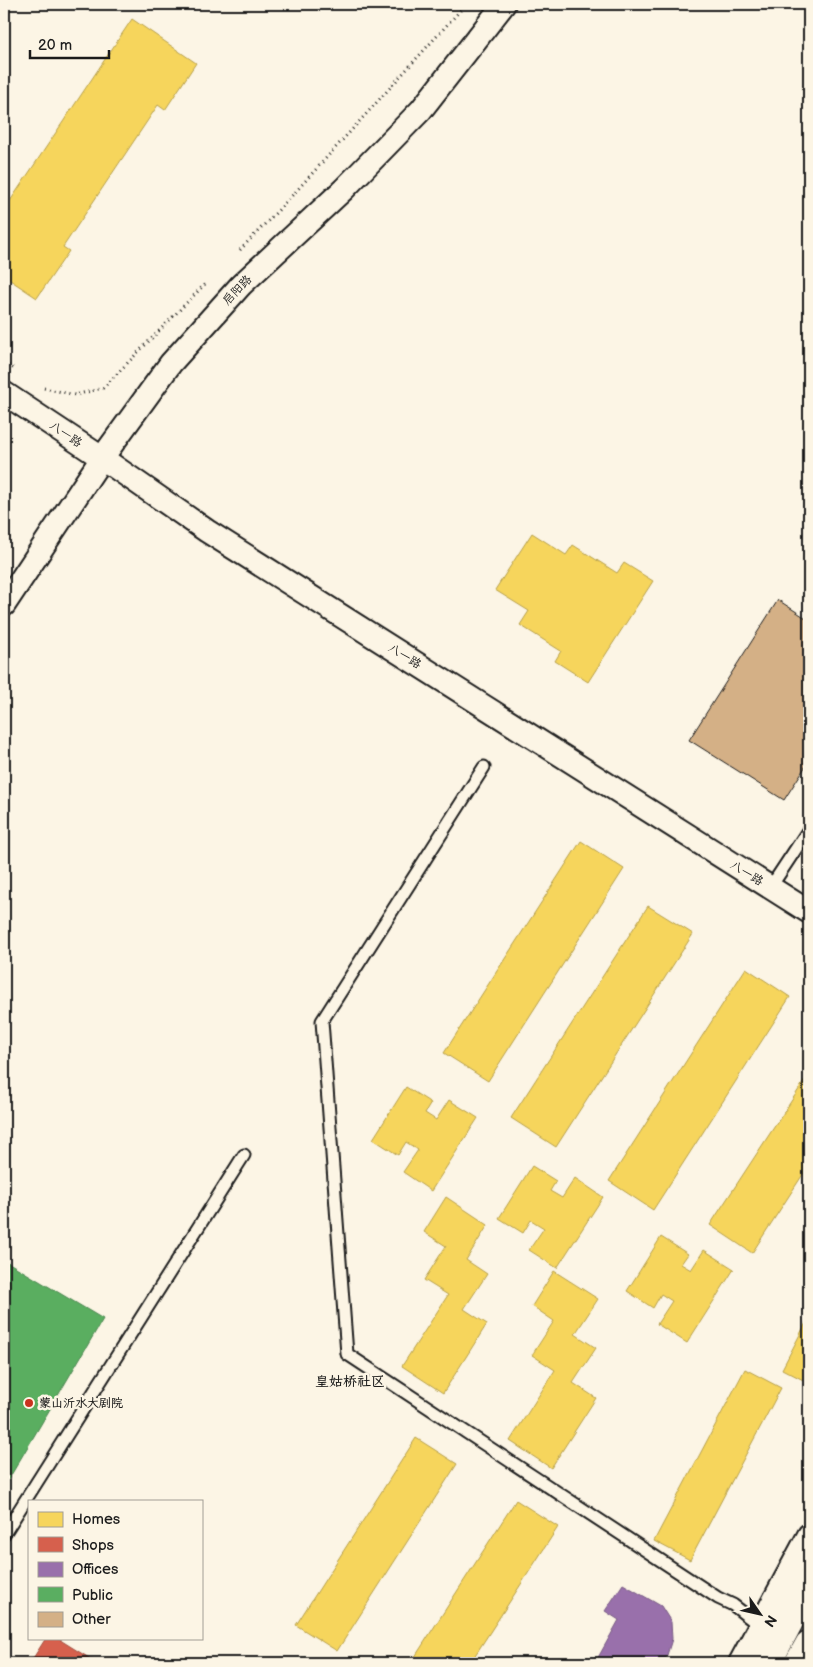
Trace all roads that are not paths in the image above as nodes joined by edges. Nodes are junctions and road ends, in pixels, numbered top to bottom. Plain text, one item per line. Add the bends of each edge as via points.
1 (504, 4) edge
2 (4, 394) edge
3 (102, 458) junction
4 (4, 605) edge
5 (484, 767) dead end
6 (809, 829) edge
7 (770, 888) junction
8 (809, 912) edge
9 (244, 1155) dead end
10 (4, 1534) edge
11 (809, 1535) edge
12 (809, 1584) edge
13 (760, 1626) junction
14 (809, 1644) edge
15 (740, 1663) edge
16 (767, 1663) edge
17 (799, 1663) edge

1 - 3 street, 启阳路 via 421,110 344,189 241,285 172,363
2 - 3 street, 八一路
3 - 4 street, 启阳路
3 - 7 street, 八一路 via 207,531
5 - 13 lane via 322,1021 347,1354 733,1605
6 - 7 lane
7 - 8 street, 八一路
9 - 10 lane
11 - 13 street
12 - 16 main road
13 - 15 street
14 - 17 main road

